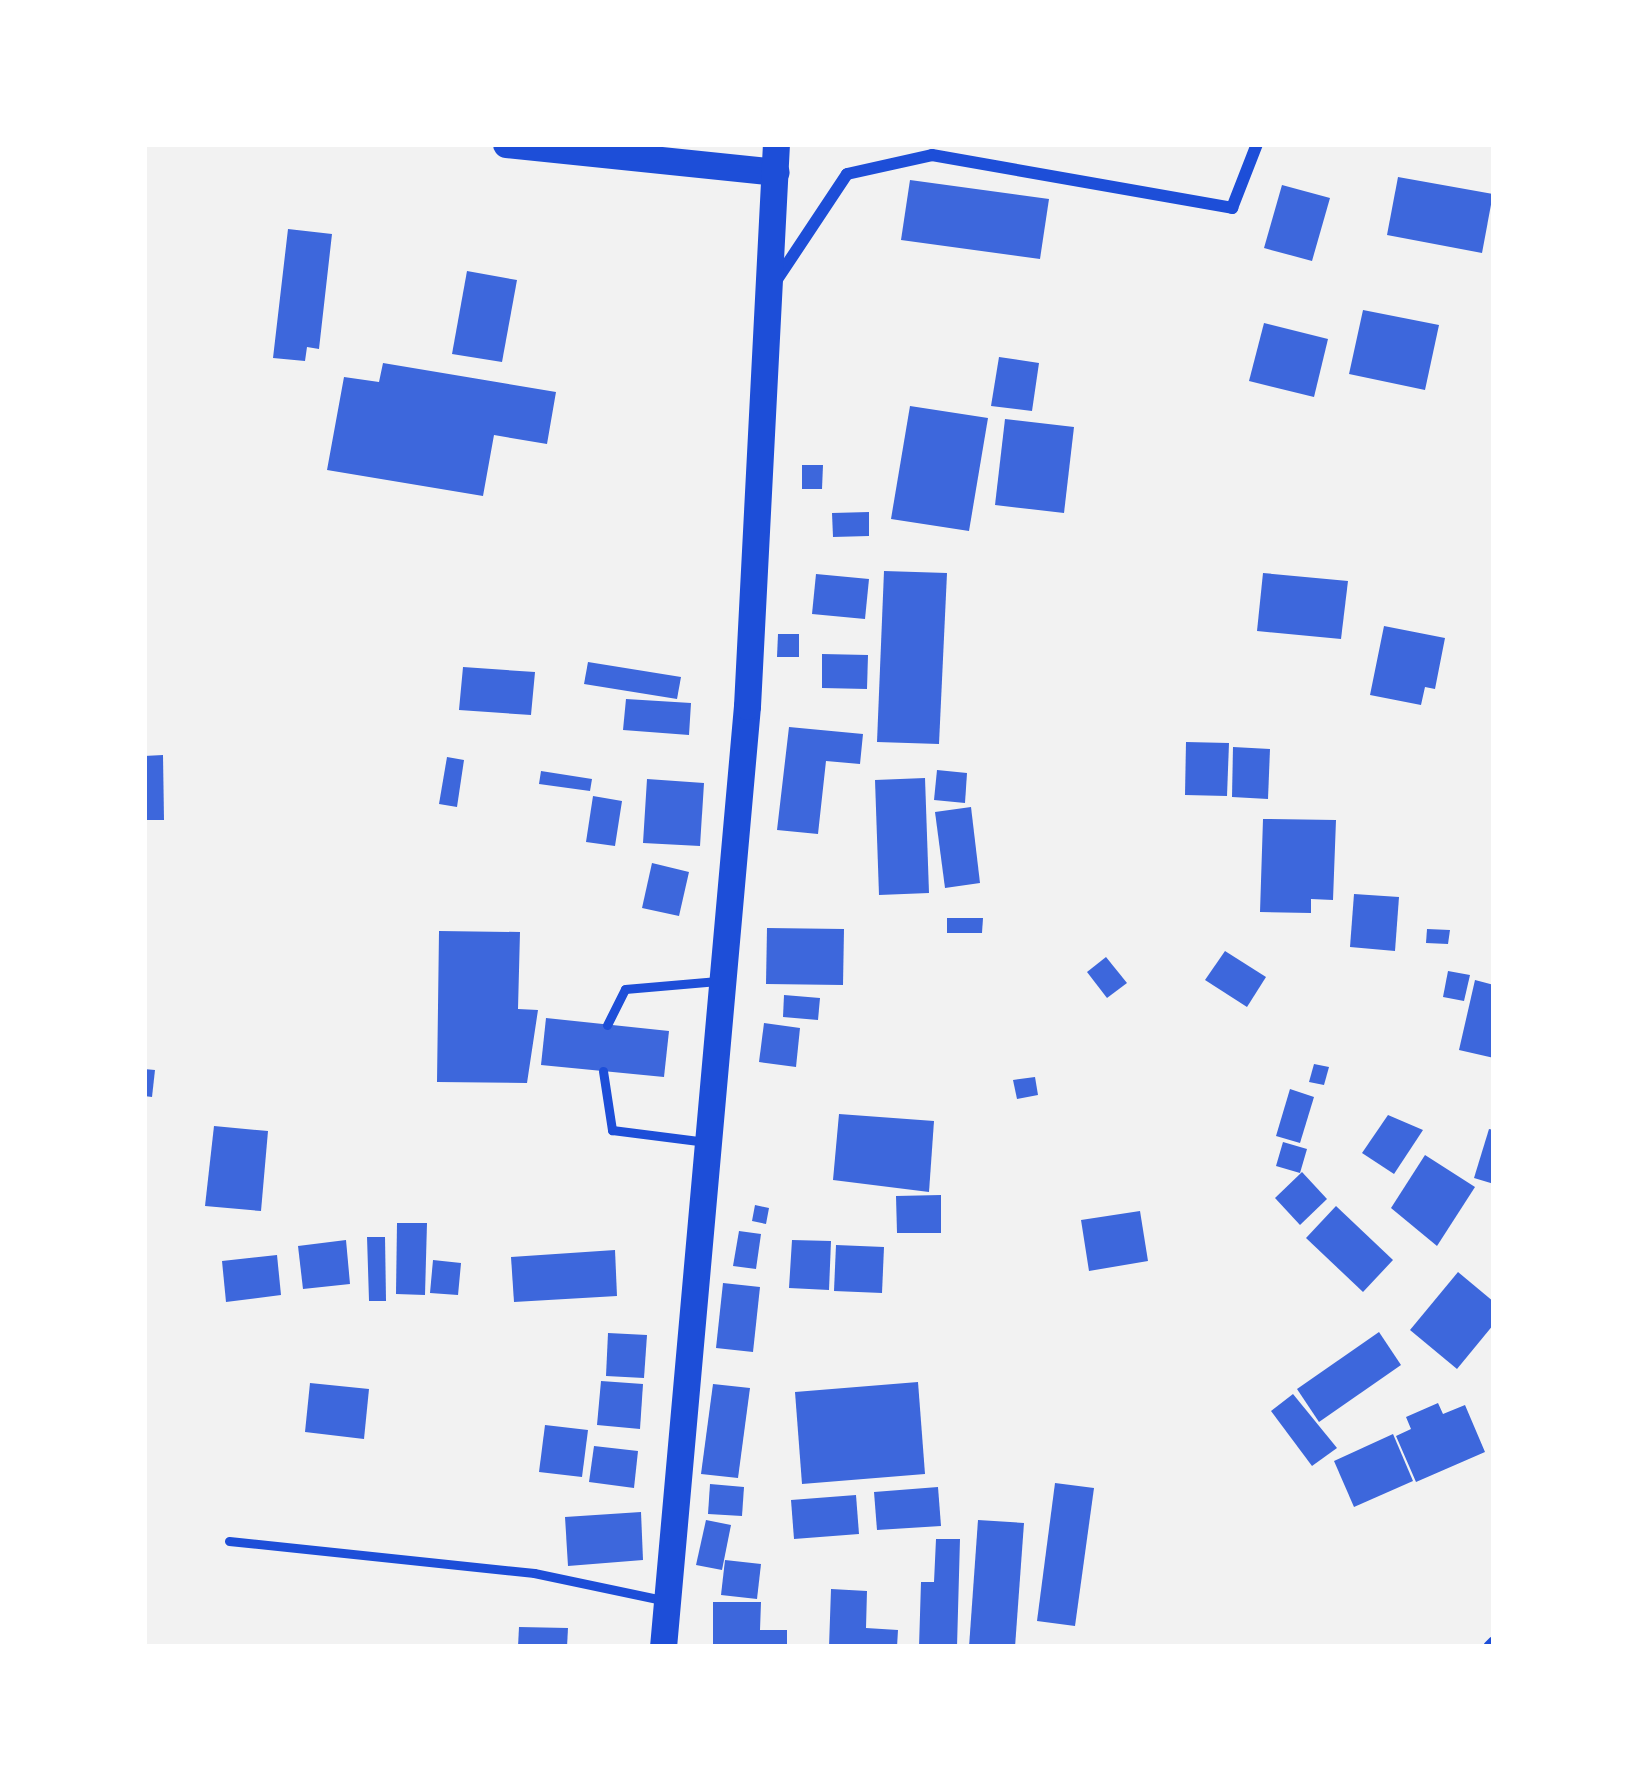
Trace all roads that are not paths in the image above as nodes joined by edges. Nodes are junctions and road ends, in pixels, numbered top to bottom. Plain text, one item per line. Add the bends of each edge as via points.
1 (506, 144) edge
2 (1257, 144) edge
3 (776, 158) edge
4 (771, 288) junction
5 (724, 980) junction
6 (608, 1025) dead end
7 (603, 1071) dead end
8 (711, 1142) junction
9 (229, 1541) dead end
10 (668, 1601) junction
11 (663, 1647) edge

1 - 3 main road
2 - 4 street via 1232,208 932,155 847,174
3 - 4 main road
4 - 5 main road
5 - 6 lane via 625,989
5 - 8 main road
7 - 8 lane via 611,1130
8 - 10 main road
9 - 10 lane via 534,1573
10 - 11 main road

